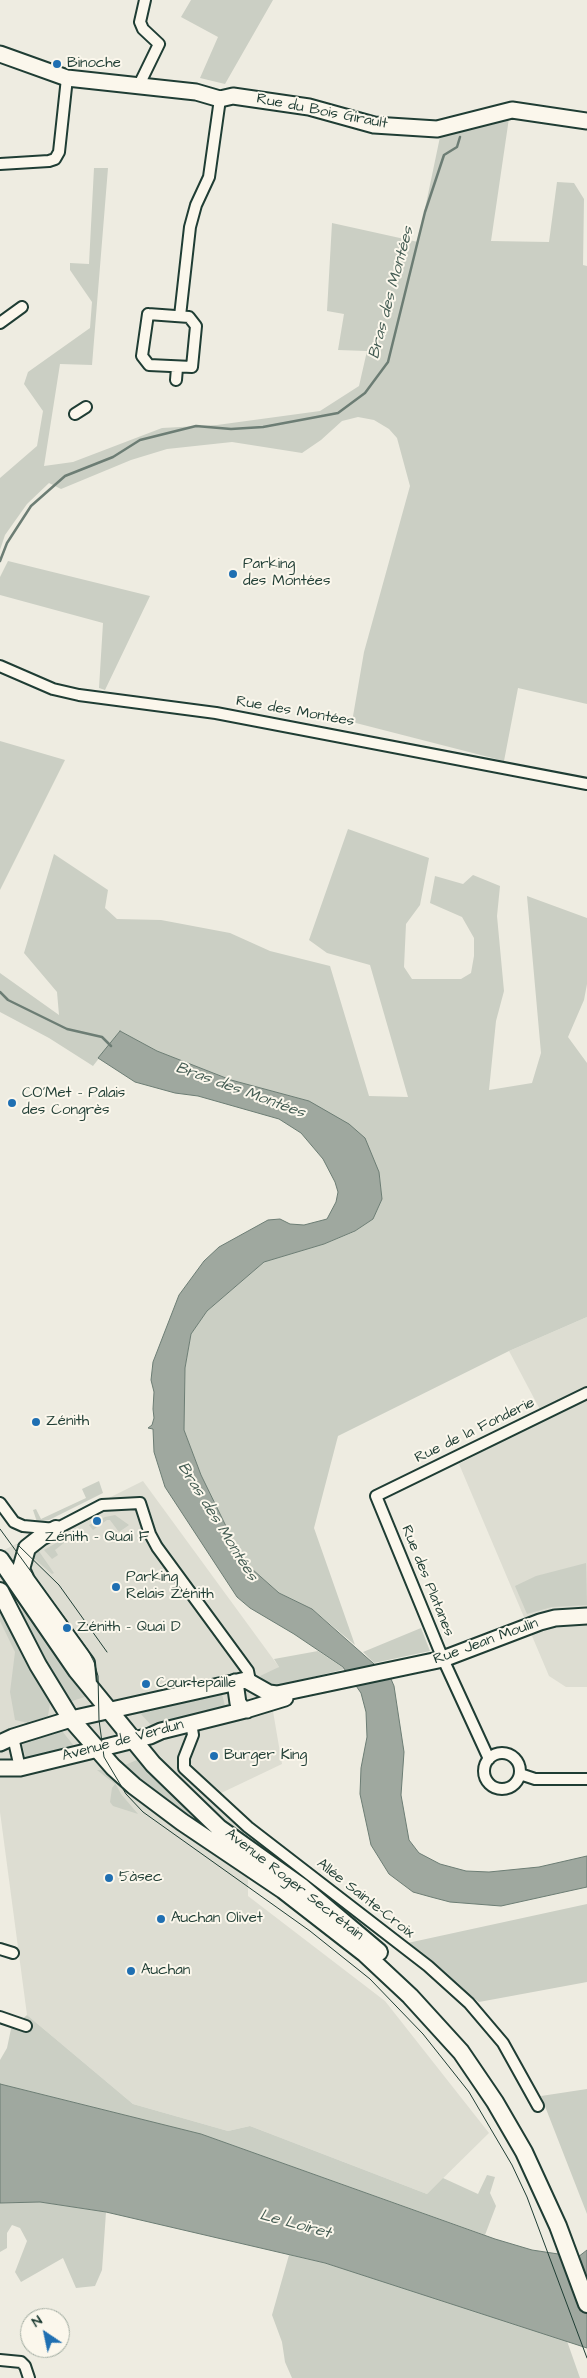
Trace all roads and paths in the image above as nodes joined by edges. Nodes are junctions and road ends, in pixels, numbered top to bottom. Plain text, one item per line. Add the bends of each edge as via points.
1 (145, 0) edge
2 (0, 54) edge
3 (68, 78) junction
4 (139, 85) junction
5 (220, 99) junction
6 (587, 121) edge
7 (0, 164) edge
8 (22, 307) dead end
9 (180, 316) junction
10 (0, 323) edge
11 (177, 368) junction
12 (176, 380) dead end
13 (86, 407) dead end
14 (75, 414) dead end
15 (0, 666) edge
16 (587, 784) edge
17 (587, 1394) edge
18 (376, 1496) joint
19 (0, 1504) edge
20 (56, 1529) junction
21 (0, 1559) edge
22 (0, 1591) edge
23 (587, 1616) edge
24 (443, 1659) junction
25 (240, 1663) junction
26 (386, 1670) joint
27 (345, 1680) junction
28 (235, 1682) junction
29 (252, 1682) junction
30 (88, 1684) junction
31 (250, 1709) junction
32 (110, 1711) junction
33 (71, 1719) junction
34 (191, 1723) junction
35 (7, 1740) edge
36 (134, 1740) junction
37 (98, 1749) junction
38 (488, 1760) junction
39 (0, 1768) edge
40 (20, 1768) junction
41 (520, 1774) junction
42 (587, 1778) edge
43 (0, 1949) edge
44 (13, 1953) dead end
45 (0, 2017) edge
46 (26, 2026) dead end
47 (538, 2106) dead end
48 (563, 2225) junction
49 (587, 2273) edge
50 (587, 2304) edge
51 (0, 2360) edge
52 (29, 2378) edge

1 - 4 street via 140,22 159,44
2 - 3 street, Rue du Bois Girault
3 - 4 street, Rue du Bois Girault
3 - 7 street via 59,152 55,159
4 - 5 street, Rue du Bois Girault via 196,92
5 - 6 street, Rue du Bois Girault via 233,96 309,106 374,124 409,128 437,129 512,110
5 - 9 street via 209,176 190,227
8 - 10 street
9 - 11 street via 189,317 196,326 192,368
9 - 11 street via 148,314 142,356 149,365
11 - 12 street
13 - 14 street
15 - 16 street, Rue des Montées via 53,689 79,695 226,715
17 - 18 street, Rue de la Fonderie
18 - 24 street, Rue des Platanes
19 - 20 street via 14,1522
20 - 25 street via 102,1506 140,1503 157,1547
20 - 30 main road via 27,1548 21,1569 86,1664
21 - 30 main road, Avenue Roger Secrétain via 37,1616
22 - 33 main road, Avenue Roger Secrétain via 38,1665
23 - 24 street, Rue Jean Moulin via 540,1622
24 - 26 street, Rue Jean Moulin
24 - 38 street, Rue des Platanes
25 - 28 street
25 - 29 street
26 - 27 street, Avenue de Verdun
27 - 29 street, Avenue de Verdun via 277,1694 269,1693
27 - 31 street, Avenue de Verdun
28 - 29 street, Avenue de Verdun
28 - 31 street via 240,1706
28 - 32 street, Avenue de Verdun
29 - 31 street via 257,1700
30 - 32 main road, Avenue Roger Secrétain
31 - 34 street, Avenue de Verdun
32 - 33 street, Avenue de Verdun
32 - 36 main road, Avenue Roger Secrétain
33 - 35 street, Avenue de Verdun
33 - 37 main road, Avenue Roger Secrétain
34 - 36 street, Avenue de Verdun
34 - 47 street, Allée Sainte-Croix via 193,1736 184,1758 184,1768 248,1827 428,1966 469,2003 503,2044
35 - 40 street
36 - 37 street, Avenue de Verdun
36 - 48 main road, Avenue Roger Secrétain via 153,1764 220,1828 302,1887 370,1944 403,1973 445,2018 503,2094 522,2126 544,2168
37 - 40 street, Avenue de Verdun
37 - 48 main road, Avenue Roger Secrétain via 134,1786 282,1890 356,1947 421,2007 461,2052 495,2102
38 - 41 street via 500,1753 513,1756
38 - 41 street, Rue des Platanes via 485,1774 492,1785 512,1786
39 - 40 street, Avenue de Verdun
41 - 42 street via 535,1780
43 - 44 street
45 - 46 street
48 - 49 main road
48 - 50 main road
51 - 52 street via 21,2362

